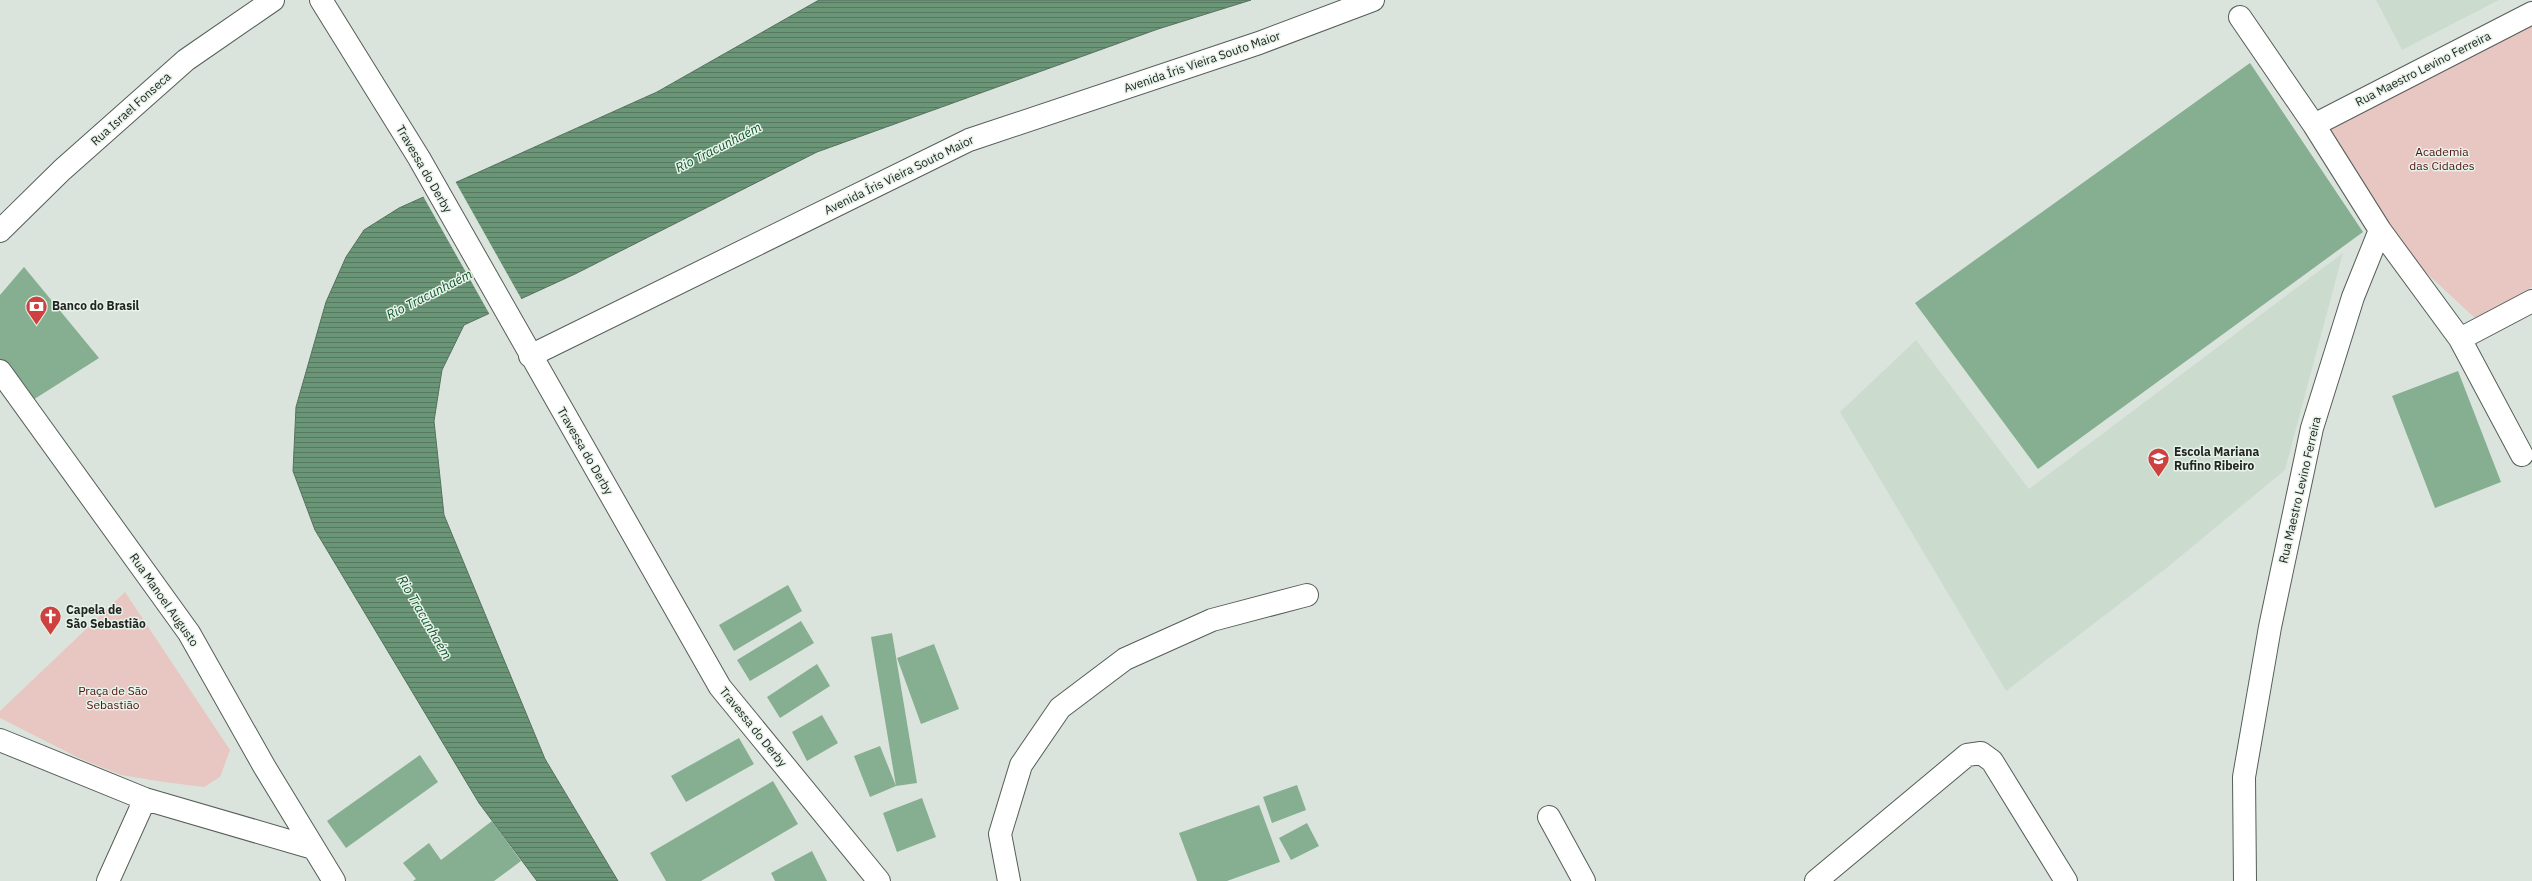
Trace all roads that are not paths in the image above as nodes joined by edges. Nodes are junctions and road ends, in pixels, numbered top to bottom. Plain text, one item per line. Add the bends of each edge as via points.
1 (273, 0) edge
2 (321, 0) edge
3 (1374, 0) edge
4 (2532, 13) edge
5 (2240, 17) dead end
6 (2314, 125) junction
7 (2380, 230) junction
8 (0, 231) edge
9 (2532, 301) edge
10 (2460, 339) junction
11 (530, 356) junction
12 (0, 371) edge
13 (2522, 455) dead end
14 (1307, 595) dead end
15 (0, 740) edge
16 (145, 799) junction
17 (1549, 817) dead end
18 (313, 848) junction
19 (108, 881) edge
20 (334, 881) edge
21 (878, 881) edge
22 (1009, 881) edge
23 (1584, 881) edge
24 (1816, 881) edge
25 (2066, 881) edge
26 (2245, 881) edge

1 - 8 street, Rua Israel Fonseca via 186,60 62,170
2 - 11 street, Travessa do Derby via 419,158
3 - 11 street, Avenida Íris Vieira Souto Maior via 1259,43 969,140
4 - 6 street, Rua Maestro Levino Ferreira
5 - 6 street
6 - 7 street
7 - 10 street
7 - 26 street, Rua Maestro Levino Ferreira via 2353,297 2312,428 2270,627 2244,777
9 - 10 street
10 - 13 street
11 - 21 street, Travessa do Derby via 720,687
12 - 18 street, Rua Manoel Augusto via 189,633
14 - 22 street via 1212,620 1126,660 1060,708 1021,764 1000,834
15 - 16 street
16 - 18 street
16 - 19 street
17 - 23 street
18 - 20 street, Rua Manoel Augusto
24 - 25 street via 1967,755 1981,753 1992,761

